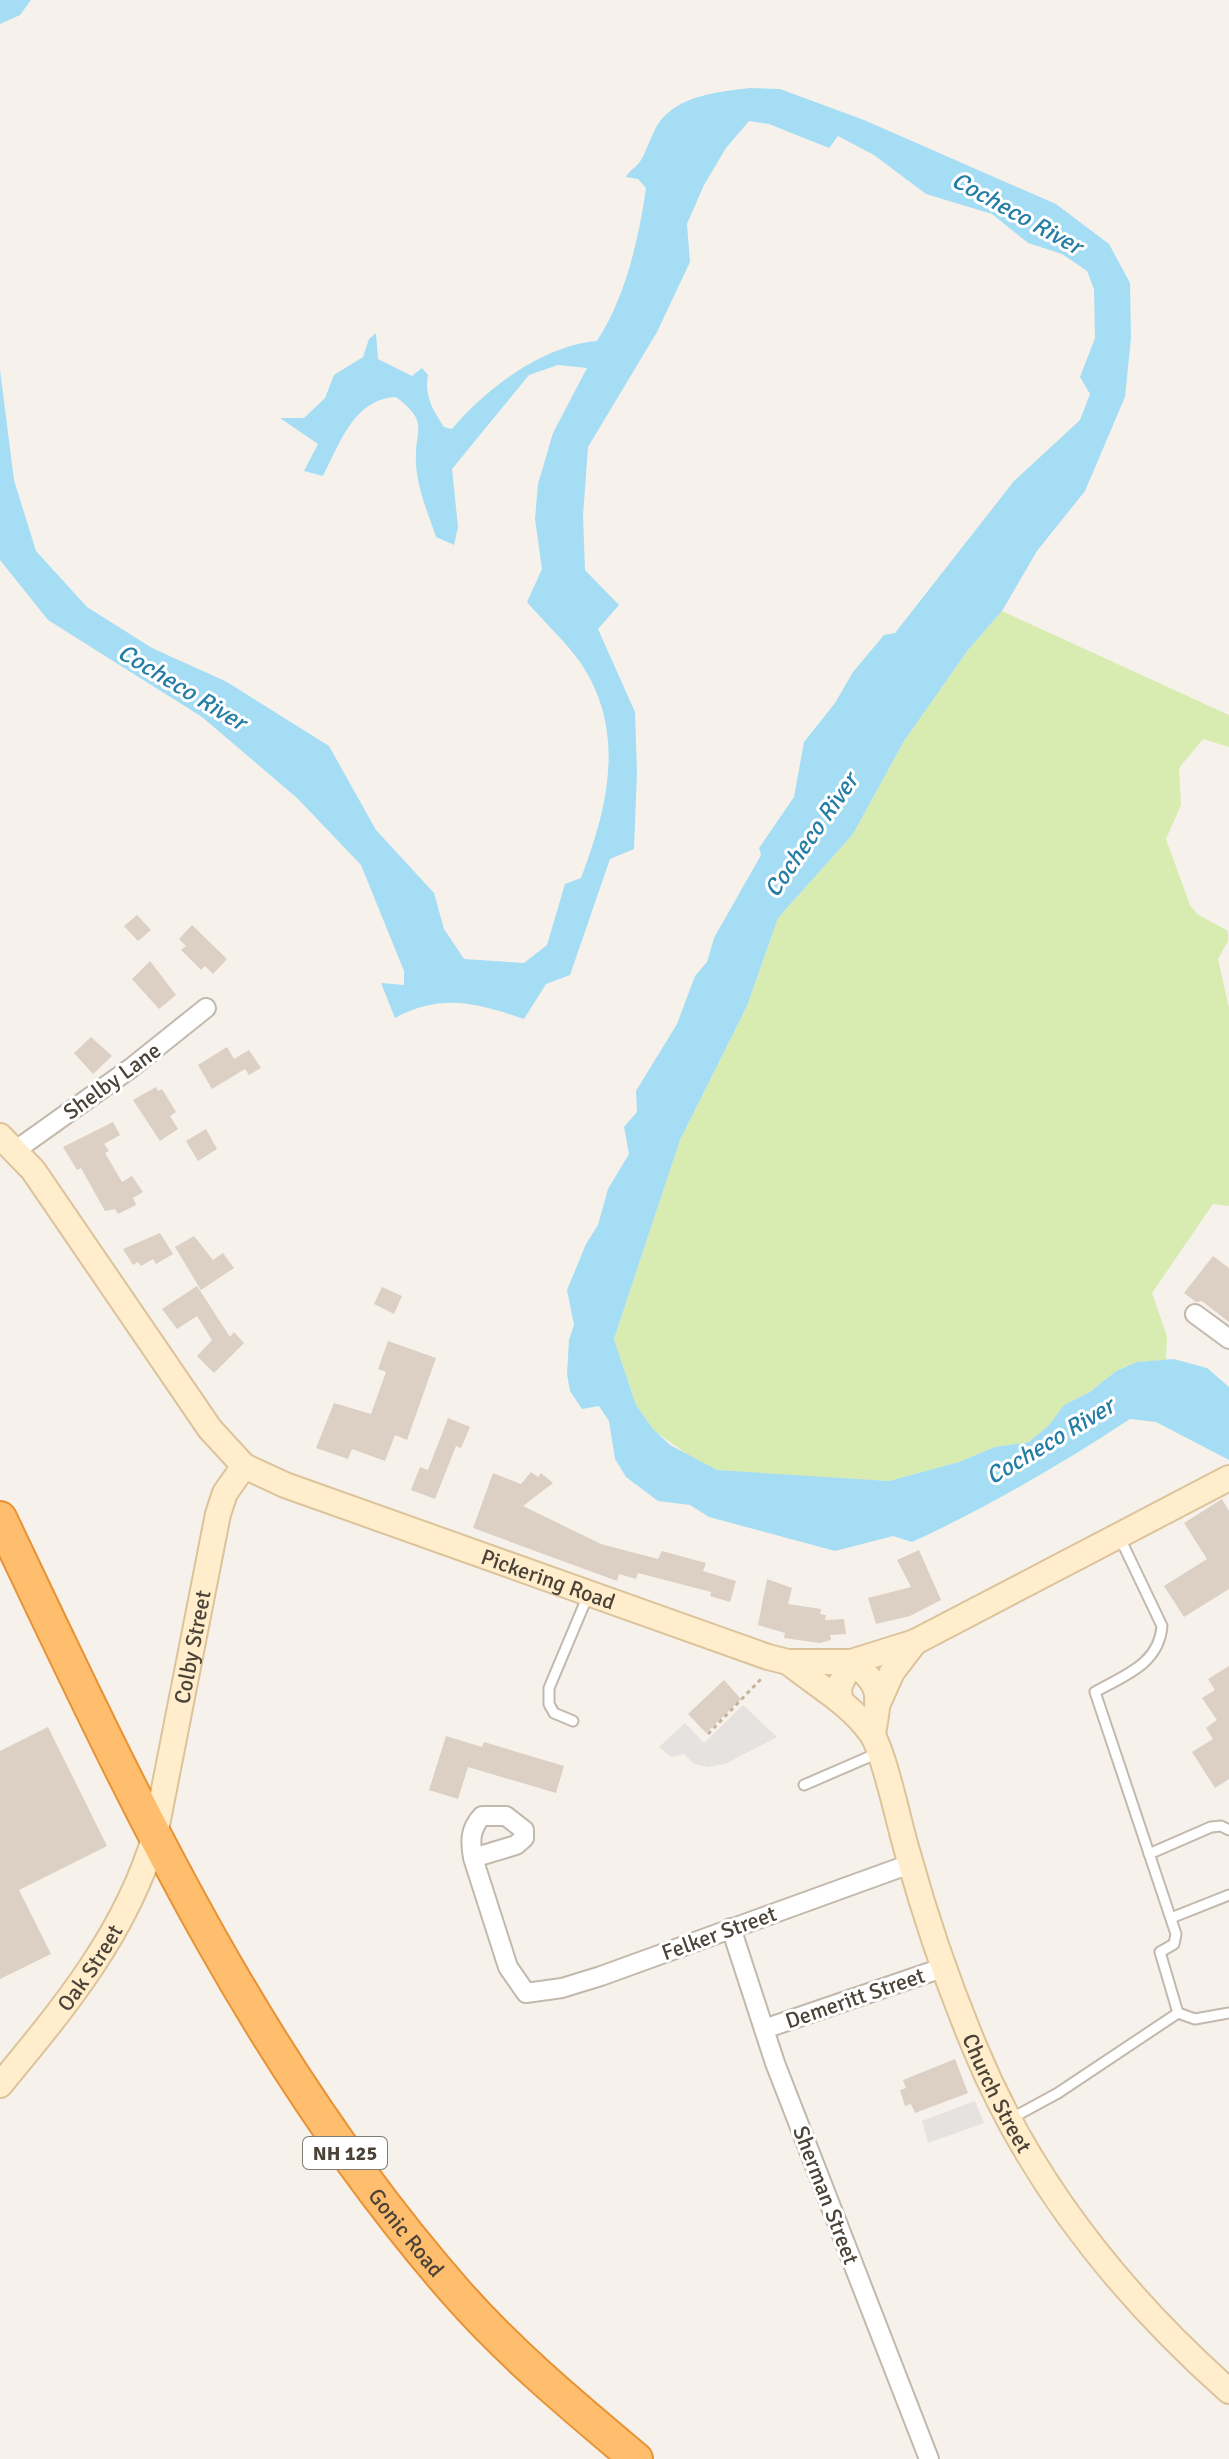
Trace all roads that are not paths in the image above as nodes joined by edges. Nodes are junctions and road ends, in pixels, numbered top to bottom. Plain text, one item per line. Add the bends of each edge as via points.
1 (206, 1008) dead end
2 (8, 1143) edge
3 (1195, 1314) dead end
4 (1229, 1339) edge
5 (244, 1466) junction
6 (1229, 1478) edge
7 (0, 1518) edge
8 (1118, 1536) junction
9 (589, 1593) junction
10 (915, 1642) junction
11 (788, 1662) junction
12 (851, 1662) junction
13 (840, 1701) junction
14 (879, 1701) junction
15 (573, 1721) dead end
16 (876, 1743) junction
17 (804, 1785) dead end
18 (1229, 1830) edge
19 (155, 1835) junction
20 (1149, 1854) junction
21 (473, 1858) dead end
22 (910, 1864) junction
23 (1229, 1895) edge
24 (1171, 1918) junction
25 (731, 1928) junction
26 (945, 1967) junction
27 (1178, 2013) junction
28 (1229, 2013) edge
29 (764, 2029) junction
30 (0, 2085) edge
31 (1009, 2119) junction
32 (1223, 2382) edge
33 (636, 2459) edge
34 (929, 2459) edge

1 - 2 street, Shelby Lane via 165,1043
2 - 5 main road, Pickering Road via 57,1203 210,1429
3 - 4 street
5 - 9 main road, Pickering Road
5 - 19 main road, Colby Street via 218,1514
6 - 8 main road, Pickering Road
7 - 19 highway, NH 125
8 - 10 main road, Pickering Road
8 - 20 lane via 1162,1626 1160,1641 1148,1661 1095,1692
9 - 11 main road, Pickering Road
9 - 15 lane via 549,1688 554,1713
10 - 12 main road, Pickering Road
10 - 14 main road, Church Street via 892,1672
11 - 12 main road, Pickering Road
11 - 13 main road, Church Street
12 - 13 main road via 839,1687
12 - 14 main road via 871,1677
13 - 16 main road, Church Street
14 - 16 main road, Church Street
16 - 17 lane
16 - 22 main road, Church Street
18 - 20 lane via 1211,1827
19 - 30 main road, Oak Street via 138,1886 114,1932 58,2015
19 - 33 highway, Gonic Road / NH 125 via 282,2063 393,2216 503,2341
20 - 24 lane
21 - 25 street, Felker Street via 508,1967 526,1993 601,1976
22 - 25 street, Felker Street
22 - 26 main road, Church Street
23 - 24 lane
24 - 27 lane via 1174,1944 1160,1952
25 - 29 street, Sherman Street
26 - 29 street, Demeritt Street
26 - 31 main road, Church Street via 976,2051
27 - 28 lane via 1195,2019
27 - 31 lane via 1058,2093
29 - 34 street, Sherman Street
31 - 32 main road, Church Street via 1091,2246 1127,2290

